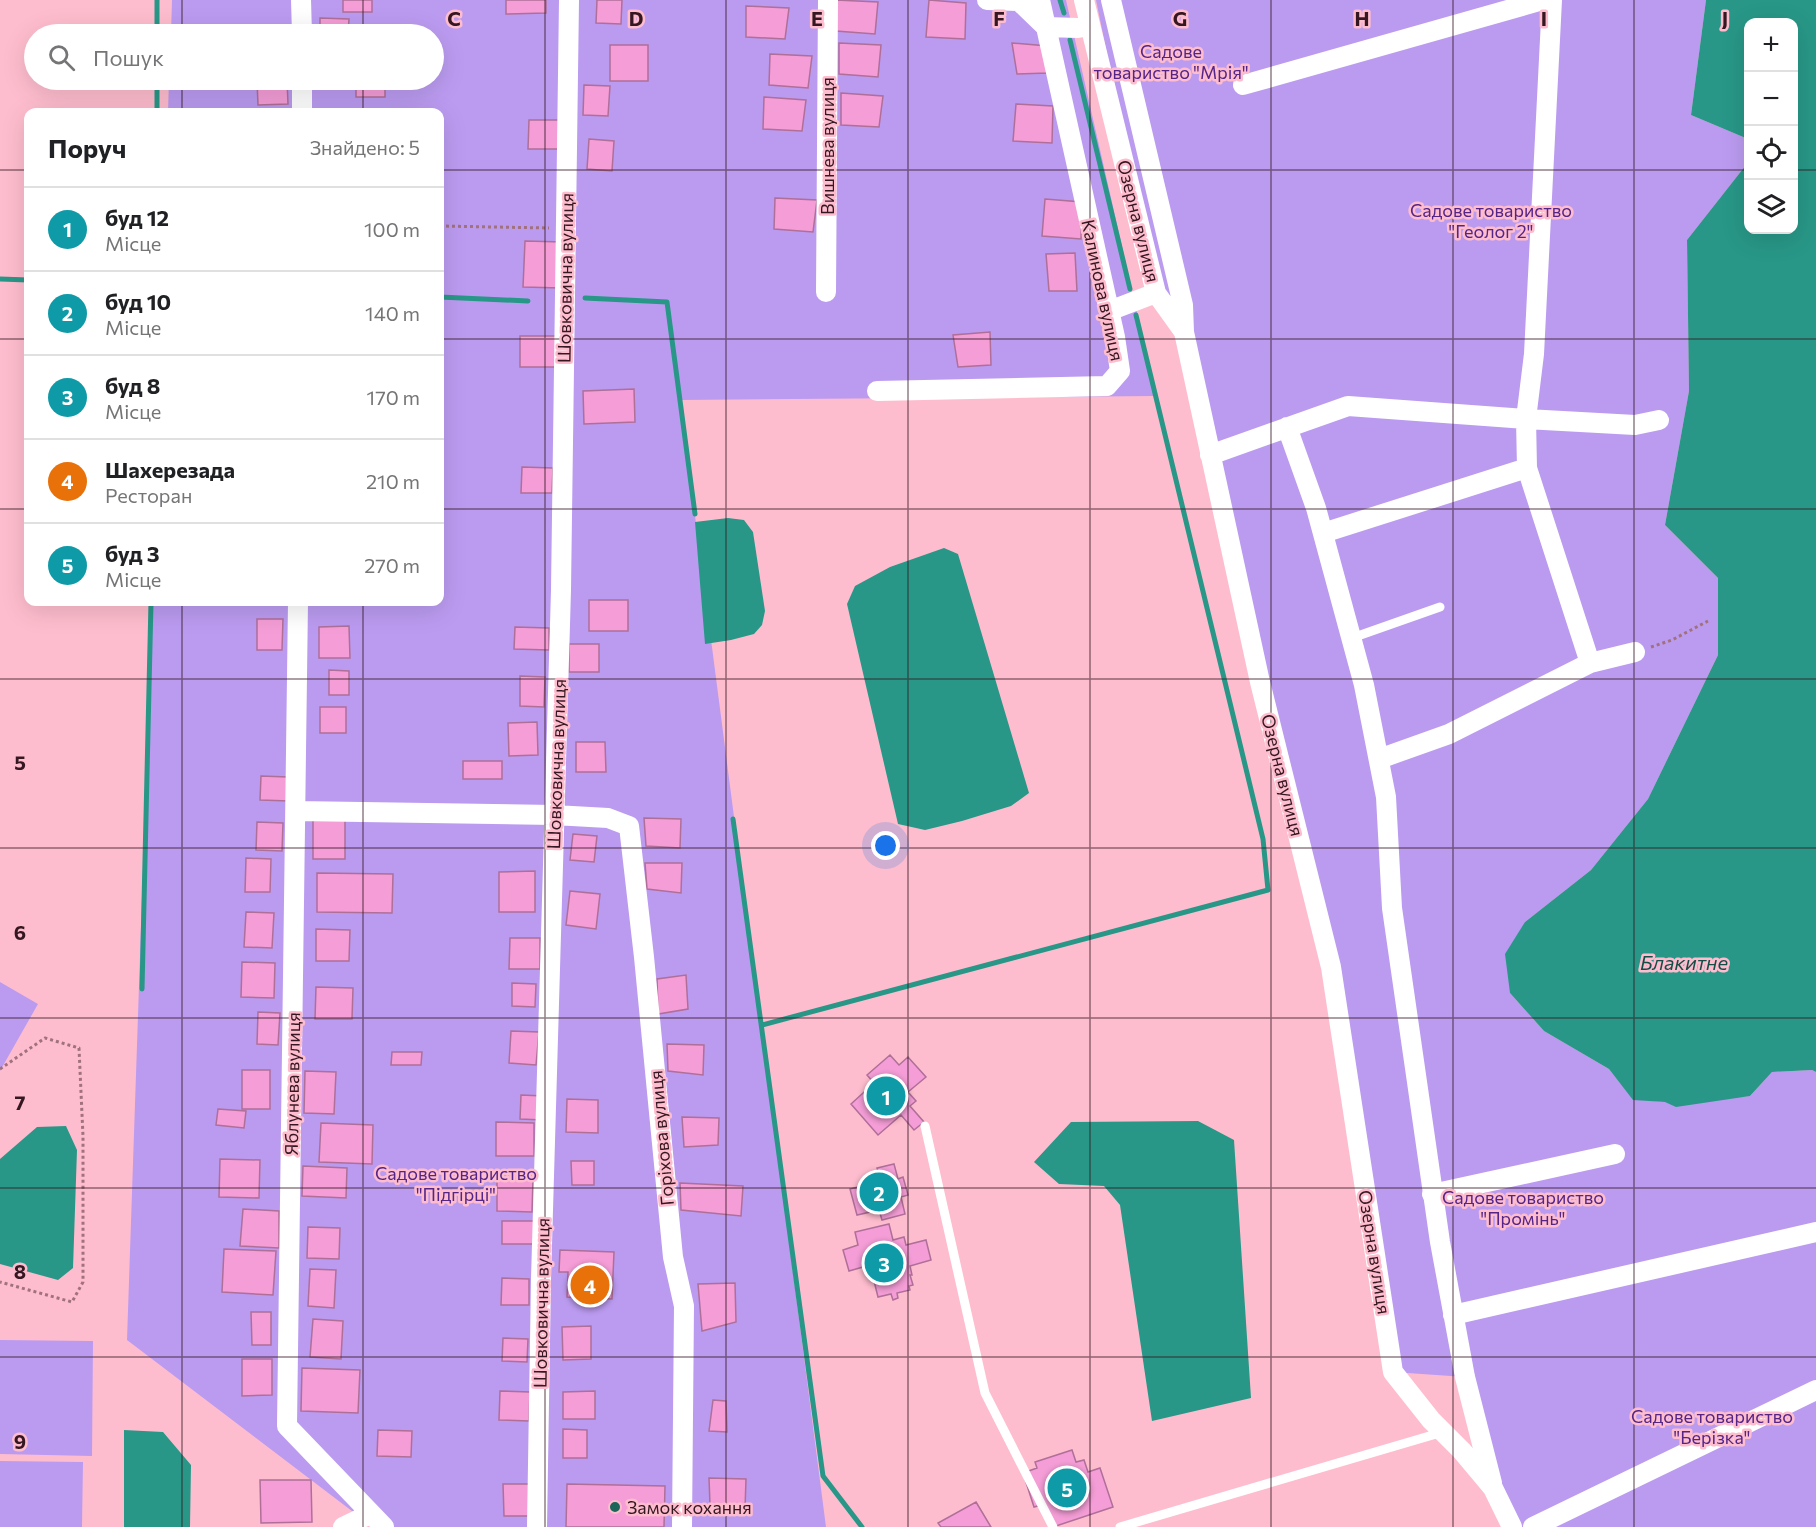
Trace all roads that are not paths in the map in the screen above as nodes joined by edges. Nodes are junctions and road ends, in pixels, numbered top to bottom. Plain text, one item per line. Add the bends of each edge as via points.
1 (301, 0) edge
2 (569, 0) edge
3 (828, 0) edge
4 (987, 0) edge
5 (1040, 0) edge
6 (1084, 0) edge
7 (1111, 0) edge
8 (1543, 0) edge
9 (1552, 0) edge
10 (302, 24) edge
11 (1090, 26) junction
12 (1046, 27) junction
13 (1243, 85) dead end
14 (302, 90) edge
15 (303, 108) edge
16 (826, 292) dead end
17 (1156, 293) junction
18 (1109, 312) junction
19 (1184, 332) junction
20 (877, 391) dead end
21 (1526, 419) junction
22 (1659, 420) dead end
23 (1287, 427) junction
24 (1210, 455) junction
25 (1527, 468) junction
26 (1323, 533) junction
27 (298, 606) edge
28 (1440, 607) dead end
29 (1352, 639) junction
30 (1635, 652) road end
31 (1590, 663) junction
32 (1379, 759) junction
33 (296, 811) junction
34 (554, 815) junction
35 (925, 1126) dead end
36 (1615, 1154) dead end
37 (1432, 1194) junction
38 (1816, 1232) edge
39 (1453, 1315) junction
40 (1816, 1390) edge
41 (1443, 1432) junction
42 (1493, 1488) junction
43 (377, 1521) edge
44 (342, 1527) edge
45 (537, 1527) edge
46 (682, 1527) edge
47 (1053, 1527) edge
48 (1120, 1527) edge
49 (1512, 1527) edge
50 (1533, 1527) edge

1 - 10 street
2 - 34 street, Шовковична вулиця
3 - 16 street, Вишнева вулиця
4 - 12 street via 1019,1
5 - 12 street, Калинова вулиця
6 - 11 street, Озерна вулиця
7 - 19 street via 1183,305
8 - 13 street
9 - 21 street via 1534,354
11 - 12 street
11 - 17 street, Озерна вулиця
12 - 18 street, Калинова вулиця
14 - 15 street
17 - 18 street
17 - 19 street, Озерна вулиця
18 - 20 street, Калинова вулиця via 1120,371 1107,386
19 - 24 street, Озерна вулиця
21 - 22 street via 1635,425
21 - 23 street via 1348,406
21 - 25 street
23 - 24 street
23 - 26 street
24 - 41 street, Озерна вулиця via 1260,682 1331,967 1393,1372
25 - 26 street
25 - 31 street
26 - 29 street
27 - 33 street, Яблунева вулиця
28 - 29 lane
29 - 32 street
30 - 31 street
31 - 32 street via 1449,734
32 - 37 street via 1386,796 1392,908
33 - 34 street
33 - 43 street, Яблунева вулиця via 287,1426
34 - 45 street, Шовковична вулиця
34 - 46 street, Горіхова вулиця via 608,818 629,826 673,1257 684,1306
35 - 47 lane via 986,1393
36 - 37 street
37 - 39 street
38 - 39 street
39 - 42 street
40 - 50 street
41 - 42 street, Озерна вулиця
41 - 48 lane
42 - 49 street, Озерна вулиця
43 - 44 street

